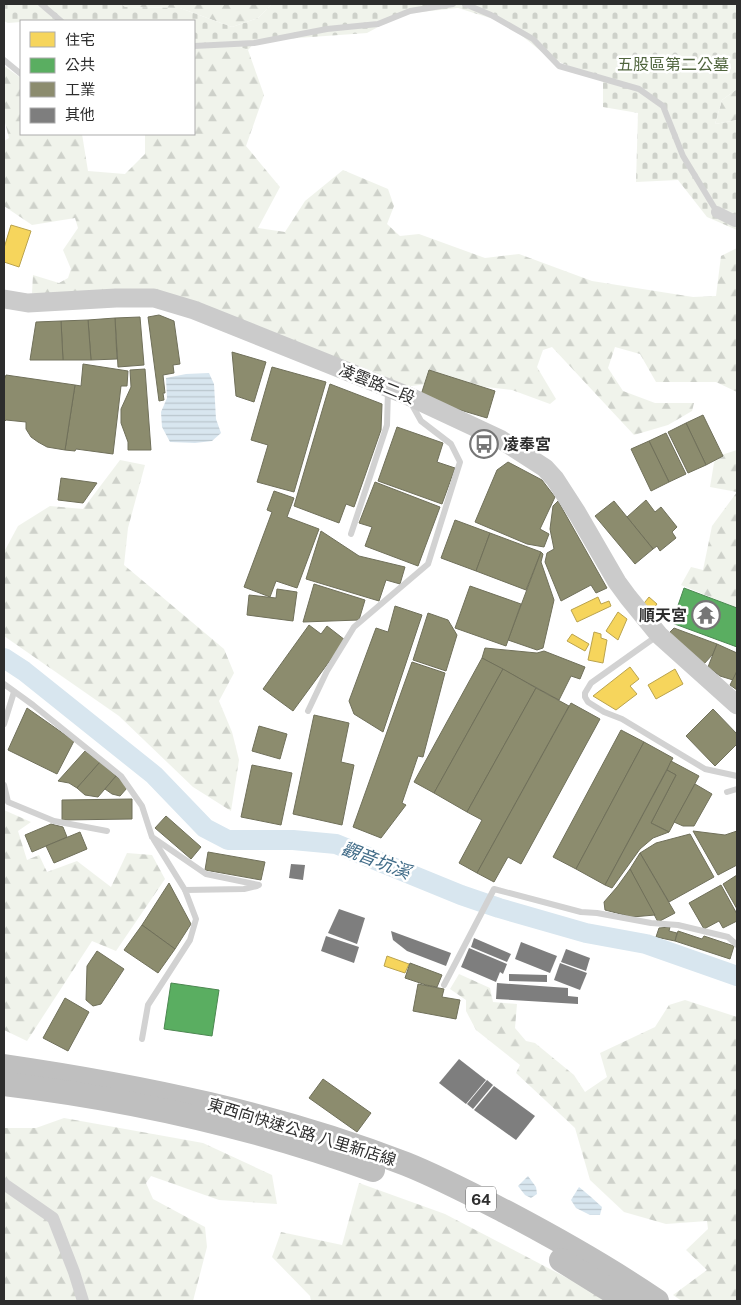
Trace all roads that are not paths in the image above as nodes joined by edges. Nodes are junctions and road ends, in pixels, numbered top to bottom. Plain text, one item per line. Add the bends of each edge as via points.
1 (41, 4) edge
2 (453, 4) edge
3 (465, 4) edge
4 (60, 20) edge
5 (195, 46) edge
6 (4, 60) edge
7 (20, 73) edge
8 (717, 212) joint
9 (737, 220) edge
10 (4, 299) edge
11 (388, 388) junction
12 (406, 396) junction
13 (351, 534) dead end
14 (659, 635) junction
15 (4, 684) edge
16 (14, 692) junction
17 (737, 705) edge
18 (308, 711) dead end
19 (4, 724) edge
20 (737, 776) edge
21 (4, 785) edge
22 (737, 789) edge
23 (727, 792) dead end
24 (107, 831) dead end
25 (152, 837) junction
26 (185, 890) junction
27 (737, 945) edge
28 (444, 986) dead end
29 (142, 1039) dead end
30 (4, 1066) edge
31 (43, 1080) junction
32 (4, 1084) edge
33 (288, 1134) junction
34 (9, 1187) edge
35 (83, 1301) edge
36 (627, 1301) edge
37 (657, 1301) edge

1 - 4 lane
2 - 5 lane via 410,11 378,24 327,29 254,43
3 - 8 lane via 492,14 533,39 559,66 639,88 663,106 683,156
6 - 7 lane
8 - 9 street
10 - 11 street, 凌雲路二段 via 28,303 154,298 194,310
11 - 12 street, 凌雲路二段
11 - 13 lane via 387,425
12 - 14 street, 凌雲路二段 via 500,438 545,468 577,513 617,582
12 - 18 lane via 421,420 451,444 460,462 428,564 354,628 327,671
14 - 17 street, 凌雲路二段
14 - 20 lane via 592,683 585,697 604,712 622,719 705,769
15 - 16 lane
16 - 19 lane
16 - 25 lane via 121,776 142,806
21 - 24 lane via 8,802 54,821
22 - 23 lane
25 - 26 lane
25 - 26 lane via 206,874 258,885 244,889
26 - 29 lane via 196,919 190,940 148,1005
27 - 28 lane via 728,937 678,925 581,912 494,889
30 - 31 highway, 東西向快速公路 八里新店線 / 64
31 - 32 highway, 東西向快速公路 八里新店線 / 64
31 - 33 highway, 東西向快速公路 八里新店線 / 64 via 150,1090 203,1111
33 - 36 highway, 東西向快速公路 八里新店線 / 64 via 465,1209 544,1250
33 - 37 highway, 東西向快速公路 八里新店線 / 64 via 348,1144 407,1165 559,1240
34 - 35 street via 52,1218

